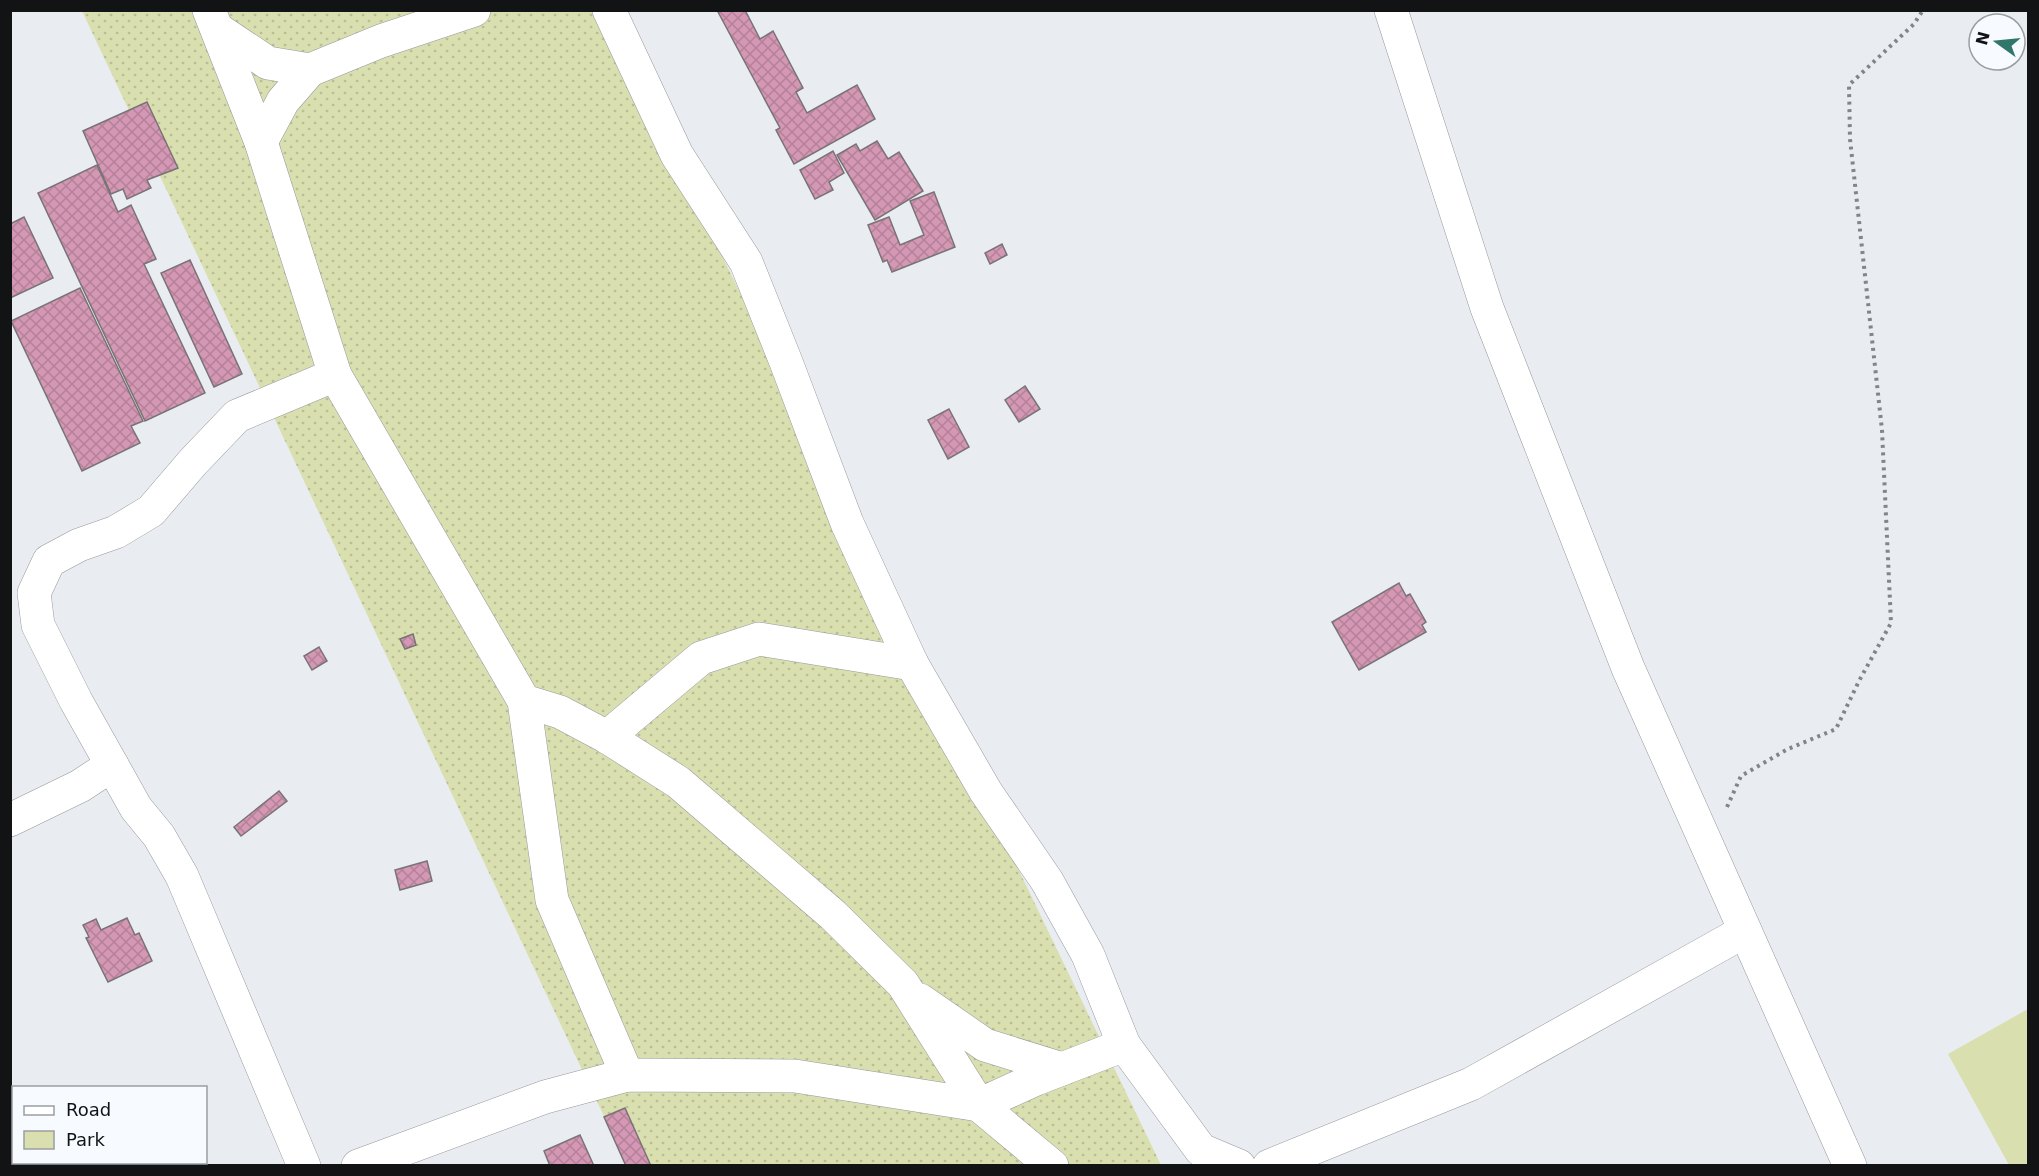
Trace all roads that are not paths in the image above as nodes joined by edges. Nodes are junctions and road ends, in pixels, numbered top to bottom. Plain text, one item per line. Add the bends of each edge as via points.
1 (474, 10) edge
2 (609, 10) edge
3 (1391, 10) edge
4 (213, 20) edge
5 (310, 70) junction
6 (261, 142) junction
7 (335, 375) junction
8 (912, 664) junction
9 (524, 701) junction
10 (607, 737) junction
11 (112, 765) junction
12 (10, 820) edge
13 (1745, 931) junction
14 (908, 992) junction
15 (1124, 1045) junction
16 (1062, 1069) junction
17 (627, 1075) junction
18 (980, 1105) junction
19 (304, 1166) edge
20 (358, 1166) edge
21 (1052, 1166) edge
22 (1239, 1166) edge
23 (1269, 1166) edge
24 (1850, 1166) edge

1 - 5 main road
2 - 8 main road via 677,155 746,262 847,523
3 - 13 main road via 1487,308 1629,668
4 - 5 main road via 268,63
4 - 6 main road
5 - 6 main road via 283,101
6 - 7 main road
7 - 9 main road
7 - 11 main road via 237,416 151,512 49,561 34,593 38,625
8 - 10 main road via 759,639 701,658
8 - 15 main road via 986,792 1047,881 1088,956
9 - 10 main road via 560,712
9 - 17 main road via 552,900
10 - 14 main road via 678,782 758,849 833,915
11 - 12 main road via 80,786
11 - 19 main road via 182,876
13 - 23 main road via 1471,1084
13 - 24 main road
14 - 16 main road via 985,1045
14 - 18 main road
15 - 16 main road
15 - 22 main road via 1201,1150
16 - 18 main road
17 - 18 main road via 795,1076
17 - 20 main road via 545,1097
18 - 21 main road

